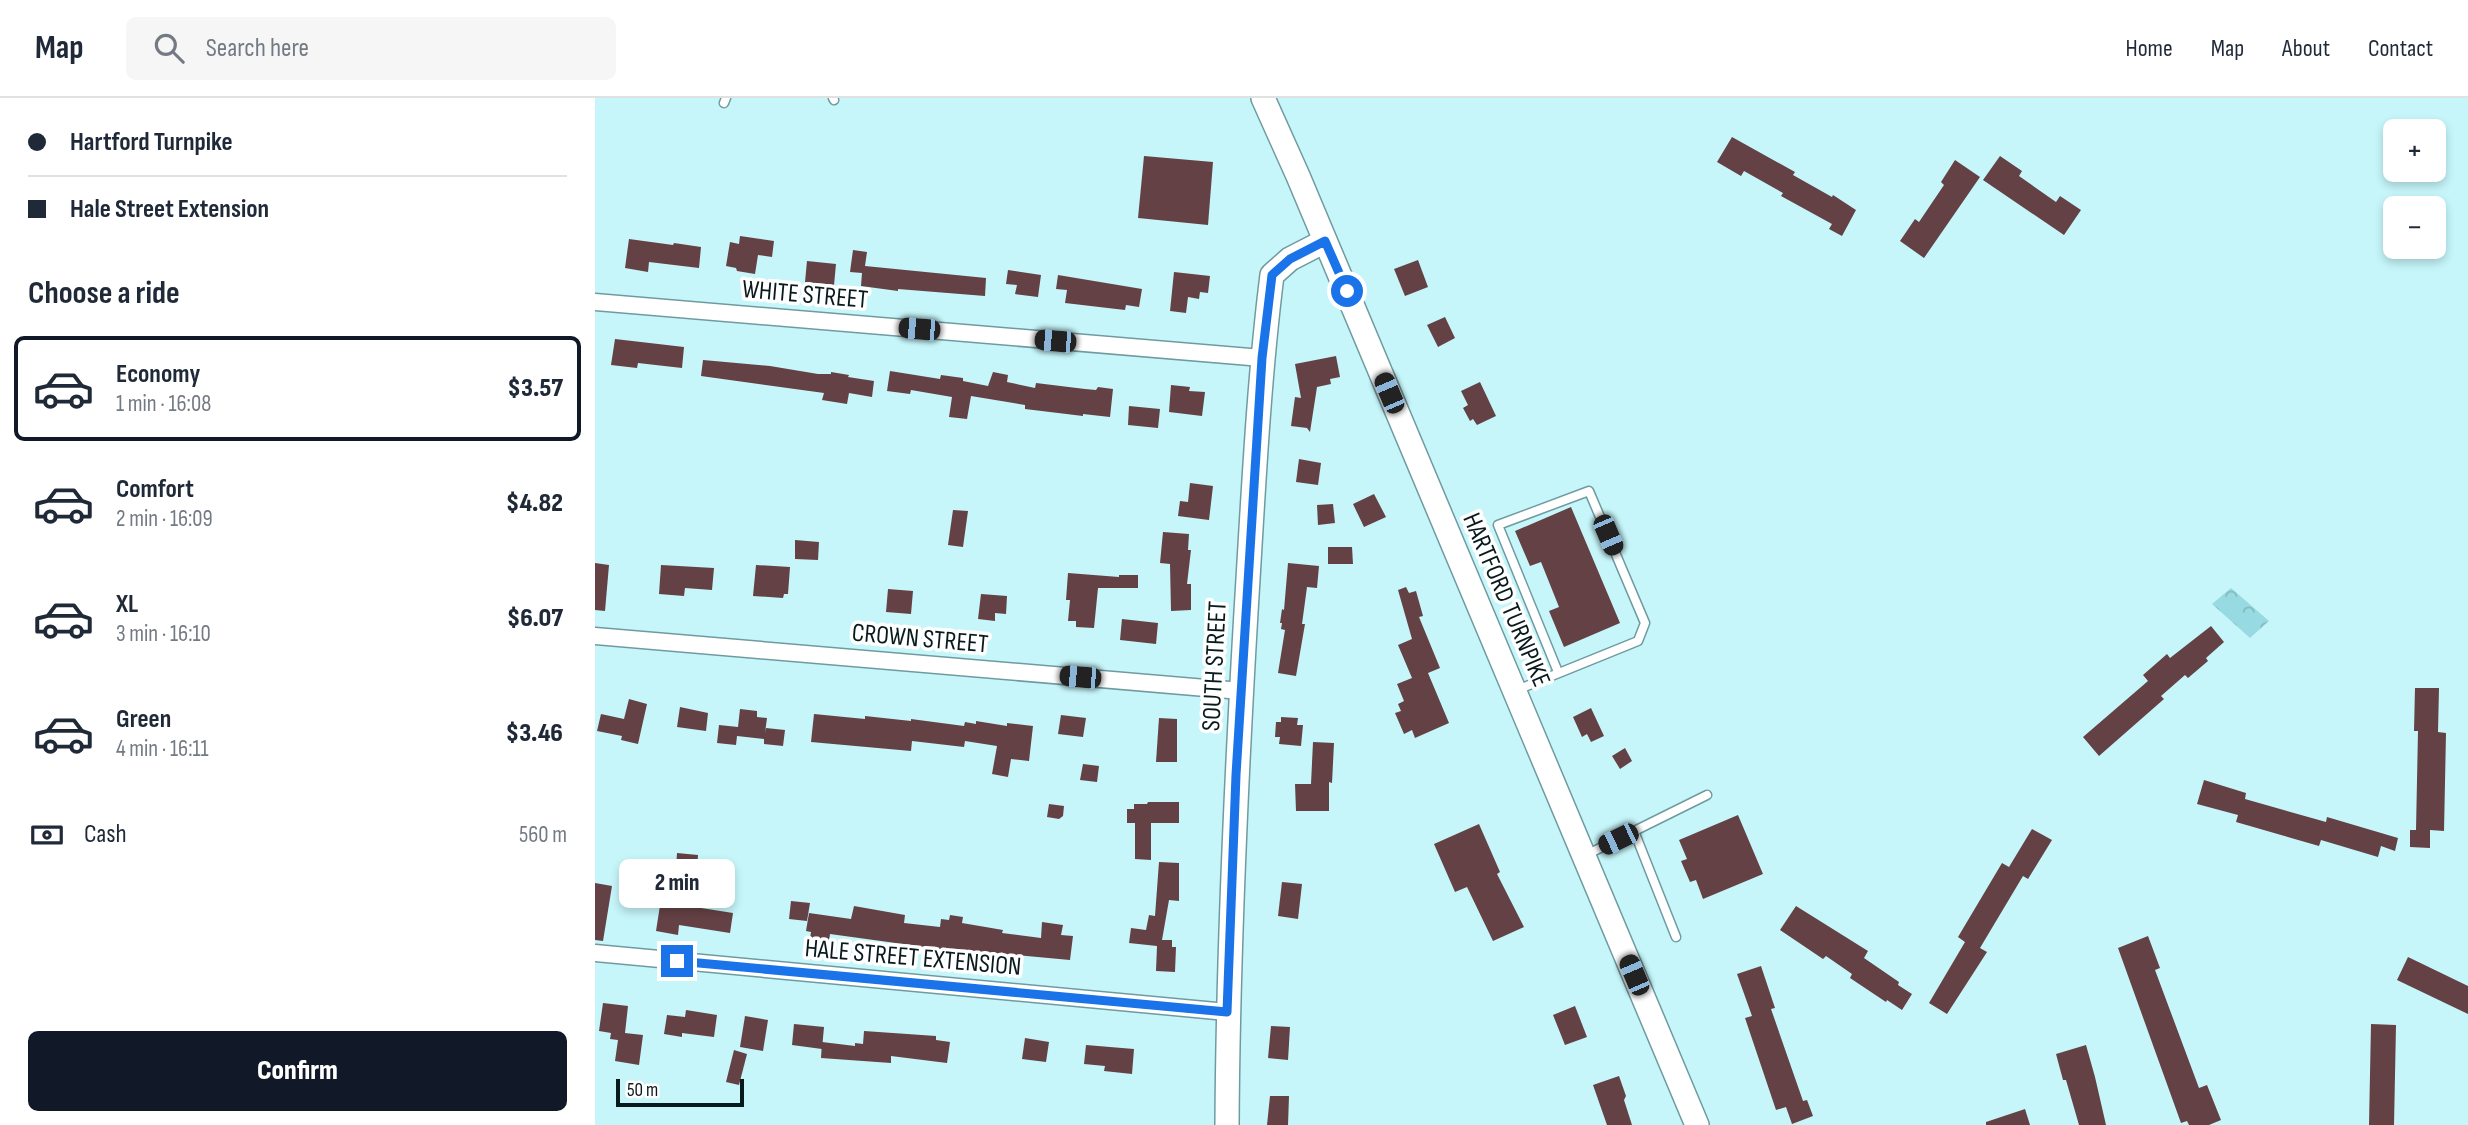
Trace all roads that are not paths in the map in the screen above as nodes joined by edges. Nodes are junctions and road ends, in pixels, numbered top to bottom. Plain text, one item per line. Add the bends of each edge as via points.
1 (1263, 98) edge
2 (1325, 241) junction
3 (595, 302) edge
4 (1262, 358) junction
5 (595, 636) edge
6 (1558, 672) junction
7 (1241, 691) junction
8 (1514, 692) junction
9 (1707, 795) dead end
10 (1634, 831) junction
11 (1584, 856) junction
12 (1676, 937) dead end
13 (595, 953) edge
14 (1227, 1012) junction
15 (1227, 1125) edge
16 (1697, 1125) edge

1 - 2 main road, HARTFORD TURNPIKE
2 - 4 main road, SOUTH STREET via 1290,259 1272,275
2 - 8 main road, HARTFORD TURNPIKE
3 - 4 street, WHITE STREET
4 - 7 main road, SOUTH STREET
5 - 7 street, CROWN STREET
6 - 6 lane via 1637,641 1645,623 1590,491 1498,525
6 - 8 lane
7 - 14 main road, SOUTH STREET
8 - 11 main road, HARTFORD TURNPIKE
9 - 10 lane
10 - 11 lane
10 - 12 lane
11 - 16 main road, HARTFORD TURNPIKE
13 - 14 street, HALE STREET EXTENSION
14 - 15 main road, SOUTH STREET

